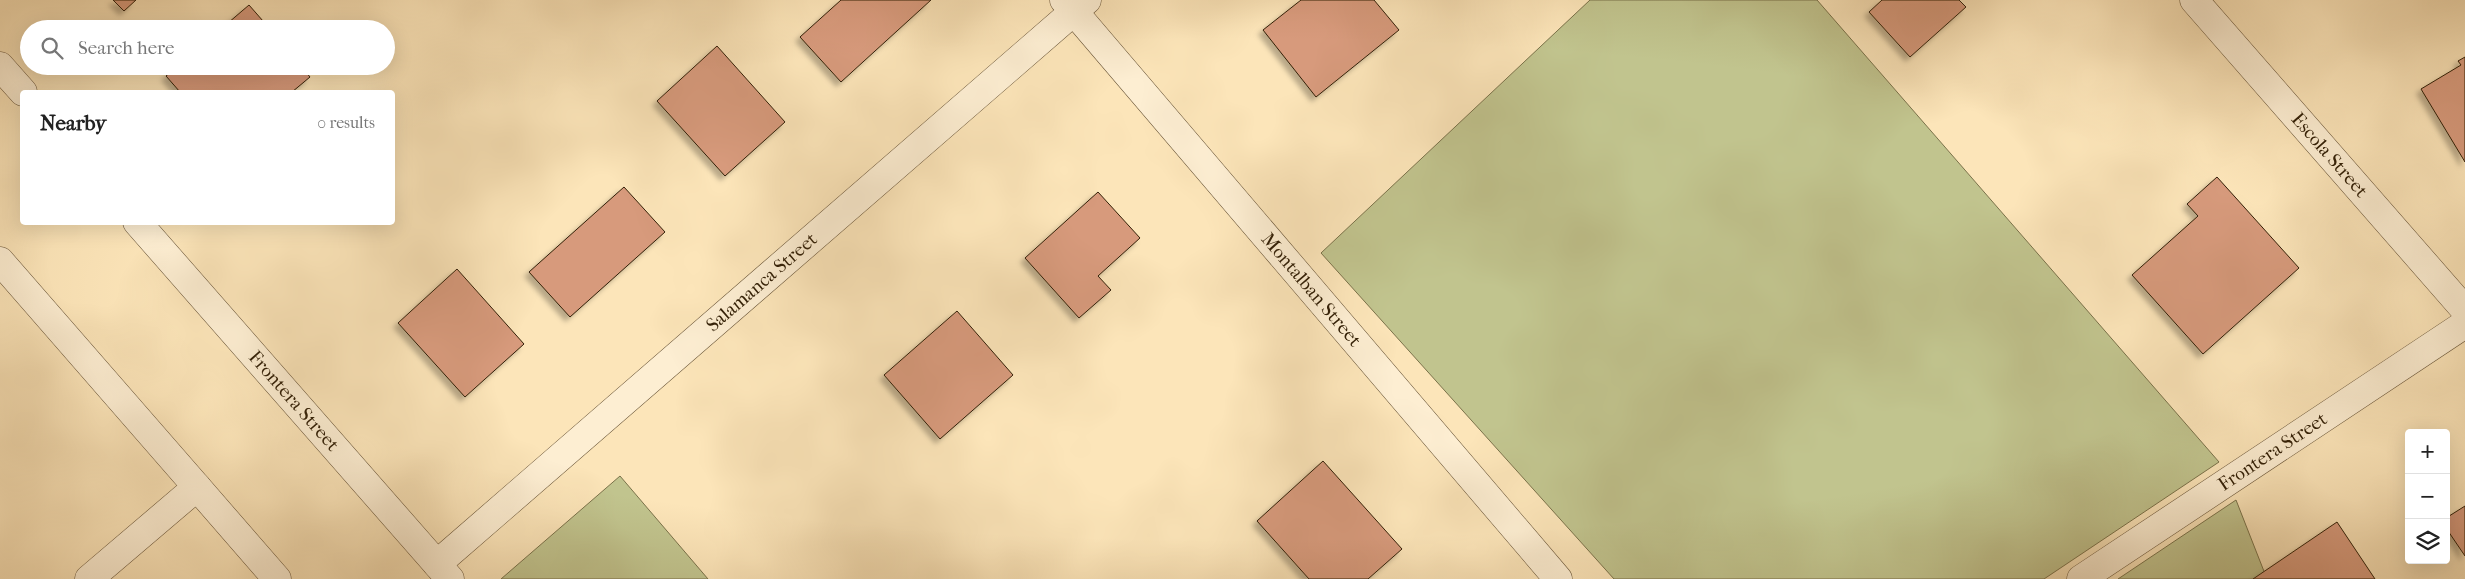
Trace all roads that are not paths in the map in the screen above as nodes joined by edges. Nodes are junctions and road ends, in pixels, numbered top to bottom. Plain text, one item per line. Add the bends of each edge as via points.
1 (2194, 0) edge
2 (1075, 4) edge
3 (0, 66) edge
4 (21, 90) edge
5 (140, 225) edge
6 (0, 261) edge
7 (2465, 310) edge
8 (2465, 324) edge
9 (197, 487) junction
10 (444, 572) edge
11 (89, 579) edge
12 (277, 579) edge
13 (1558, 579) edge
14 (2081, 579) edge

1 - 7 street, Escola Street
2 - 10 street, Salamanca Street
2 - 13 street, Montalban Street
3 - 4 street
5 - 10 street, Frontera Street
6 - 9 street
8 - 14 street, Frontera Street
9 - 11 street
9 - 12 street

